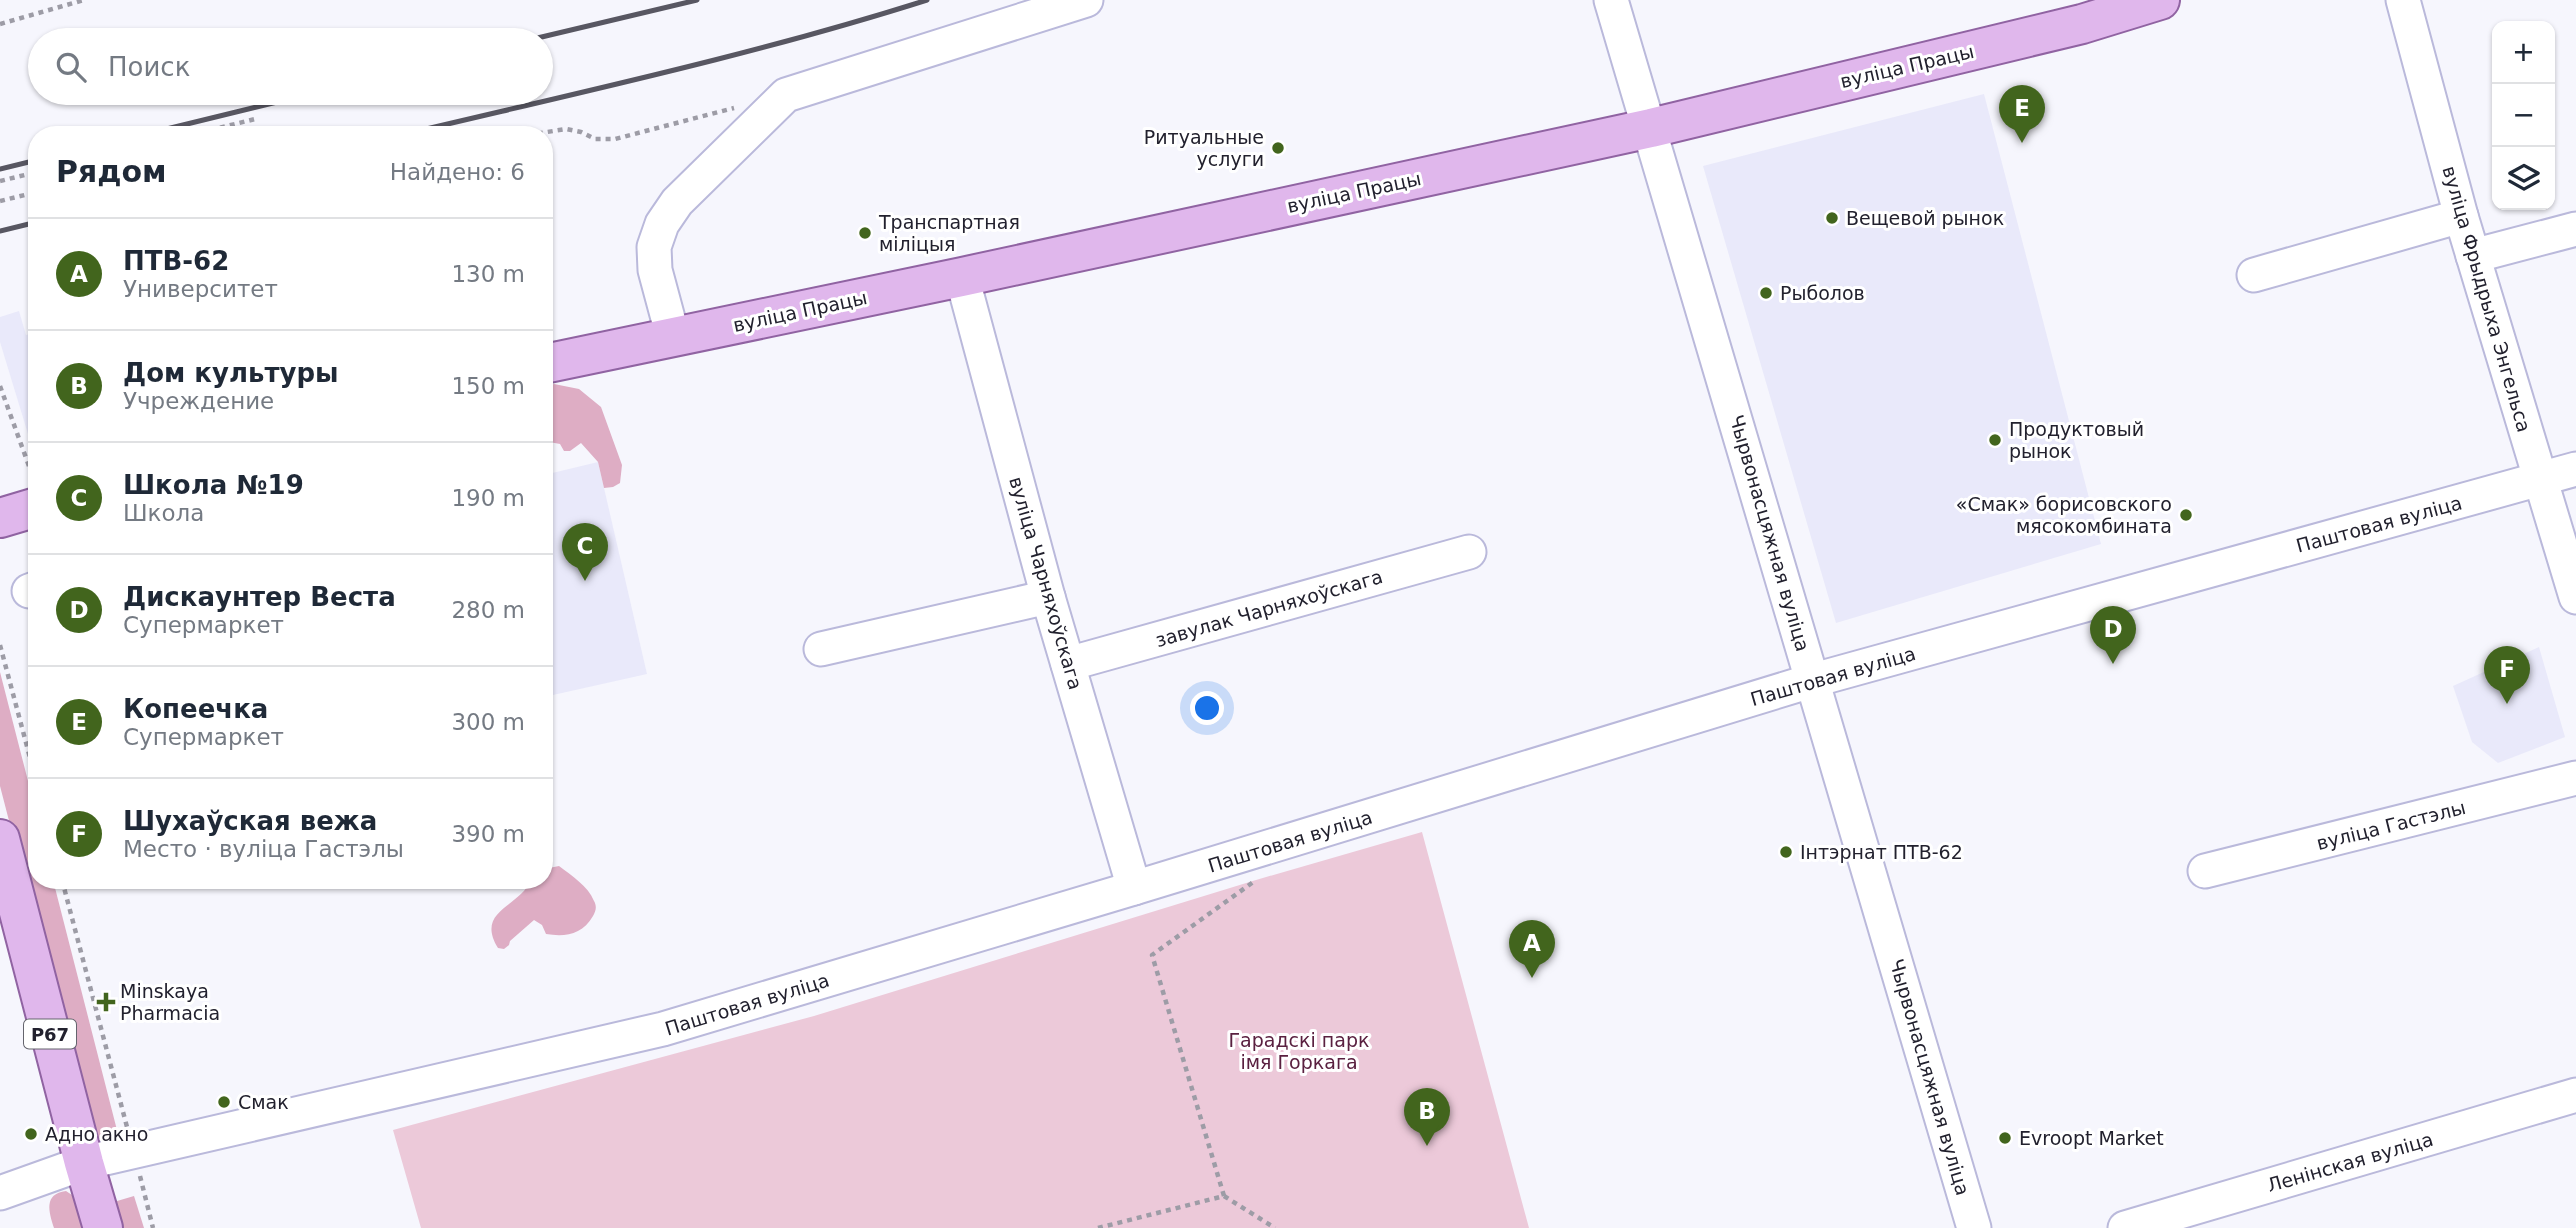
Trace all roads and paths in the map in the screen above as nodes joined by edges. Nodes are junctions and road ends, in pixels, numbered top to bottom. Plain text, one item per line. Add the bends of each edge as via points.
1 (84, 0) edge
2 (1086, 0) edge
3 (1611, 0) edge
4 (2160, 0) edge
5 (2403, 0) edge
6 (0, 24) edge
7 (786, 95) junction
8 (256, 119) dead end
9 (228, 126) edge
10 (1651, 128) junction
11 (553, 132) edge
12 (28, 174) edge
13 (0, 181) edge
14 (28, 194) edge
15 (0, 201) edge
16 (2461, 216) junction
17 (2576, 229) edge
18 (2473, 256) junction
19 (2254, 275) dead end
20 (962, 277) junction
21 (673, 337) junction
22 (553, 362) edge
23 (0, 386) edge
24 (2576, 469) edge
25 (28, 472) edge
26 (2540, 479) junction
27 (28, 499) edge
28 (0, 517) edge
29 (1469, 552) dead end
30 (1048, 597) junction
31 (2576, 597) edge
32 (0, 645) edge
33 (821, 649) dead end
34 (1068, 664) junction
35 (1814, 680) junction
36 (28, 750) edge
37 (2576, 778) edge
38 (0, 839) edge
39 (2205, 871) dead end
40 (1256, 880) dead end
41 (1134, 888) junction
42 (64, 889) edge
43 (2576, 1095) edge
44 (133, 1152) junction
45 (84, 1163) junction
46 (0, 1193) edge
47 (1224, 1196) junction
48 (103, 1228) edge
49 (153, 1228) edge
50 (1098, 1228) edge
51 (1275, 1228) edge
52 (1974, 1228) edge
53 (2125, 1228) edge

1 - 6 path
2 - 7 street
3 - 10 street, Чырвонасцяжная вуліца
4 - 10 main road, вуліца Працы via 2082,24
5 - 16 street, вуліца Фрыдрыха Энгельса
7 - 11 path via 615,139
7 - 21 street via 677,202 662,224 654,247 655,270
8 - 9 path
10 - 20 main road, вуліца Працы
10 - 35 street, Чырвонасцяжная вуліца
12 - 13 path
14 - 15 path
16 - 18 street, вуліца Фрыдрыха Энгельса
16 - 19 street
17 - 18 street
18 - 26 street, вуліца Фрыдрыха Энгельса
20 - 21 main road, вуліца Працы
20 - 30 street, вуліца Чарняхоўскага
21 - 22 main road, вуліца Працы
23 - 25 path
24 - 26 street, Паштовая вуліца
26 - 31 street, вуліца Фрыдрыха Энгельса
26 - 35 street, Паштовая вуліца
27 - 28 main road
29 - 34 street, завулак Чарняхоўскага
30 - 33 street
30 - 34 street, вуліца Чарняхоўскага
32 - 36 path
34 - 41 street, вуліца Чарняхоўскага
35 - 41 street, Паштовая вуліца
35 - 52 street, Чырвонасцяжная вуліца
37 - 39 street, вуліца Гастэлы
38 - 45 main road, Р67
40 - 47 path via 1152,954
41 - 44 street, Паштовая вуліца via 663,1030
42 - 44 path
43 - 53 street, Ленінская вуліца
44 - 45 street, Паштовая вуліца
44 - 49 path
45 - 46 street, Паштовая вуліца
45 - 48 main road, Р67
47 - 50 path
47 - 51 path

